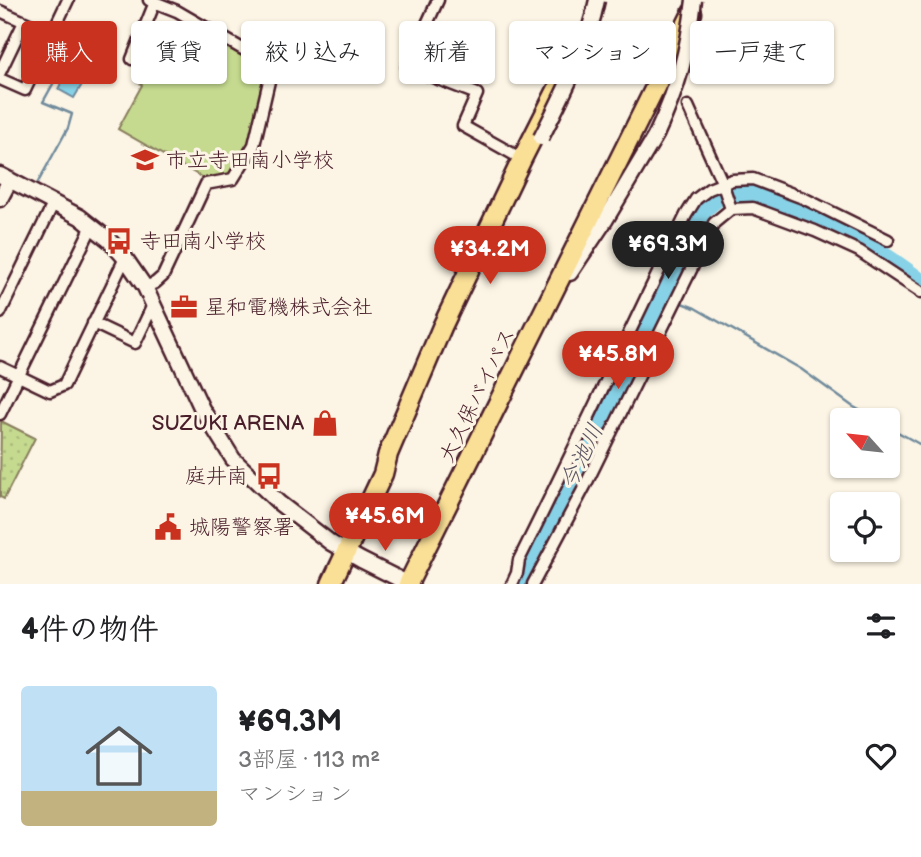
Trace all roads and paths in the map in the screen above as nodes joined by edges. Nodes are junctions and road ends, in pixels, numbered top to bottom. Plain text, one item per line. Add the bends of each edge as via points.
1 (68, 0) edge
2 (438, 0) edge
3 (595, 0) edge
4 (603, 0) edge
5 (696, 0) edge
6 (152, 1) edge
7 (0, 11) edge
8 (22, 21) edge
9 (58, 21) edge
10 (145, 21) edge
11 (588, 21) edge
12 (592, 21) edge
13 (21, 28) edge
14 (0, 72) edge
15 (0, 79) edge
16 (28, 84) edge
17 (560, 84) edge
18 (688, 106) dead end
19 (522, 159) junction
20 (5, 177) edge
21 (720, 184) junction
22 (0, 199) edge
23 (54, 202) junction
24 (731, 209) junction
25 (92, 226) junction
26 (888, 240) dead end
27 (125, 258) junction
28 (145, 287) junction
29 (921, 292) edge
30 (153, 305) junction
31 (0, 313) edge
32 (541, 317) junction
33 (93, 323) junction
34 (0, 367) edge
35 (19, 376) junction
36 (0, 414) edge
37 (404, 418) junction
38 (346, 552) junction
39 (331, 584) edge
40 (408, 584) edge
41 (512, 584) edge
42 (533, 584) edge

1 - 9 street
2 - 19 street via 407,67 477,94 463,126
3 - 11 highway
3 - 37 main road, bridge via 569,82
4 - 12 highway
5 - 32 highway, 大久保バイパス
5 - 32 main road, bridge via 683,67 656,135
6 - 10 street
6 - 28 street via 265,62 269,81 254,145 233,179 206,184 163,276
7 - 8 street
13 - 14 street
15 - 16 street via 25,90
17 - 19 highway
18 - 21 street
19 - 37 highway
20 - 22 main road
20 - 23 main road
21 - 24 street
21 - 26 street via 753,179 824,207
21 - 41 street via 696,200 687,215 519,560
23 - 25 main road
23 - 31 street
24 - 29 street via 753,208 815,231 859,251
24 - 42 street via 714,223
25 - 27 main road
25 - 35 street
27 - 28 main road
27 - 33 street
28 - 30 main road
30 - 33 street via 135,343
30 - 38 main road via 202,410 233,459 279,503
32 - 40 highway, 大久保バイパス
33 - 35 street via 64,385 50,391
34 - 35 street
35 - 36 street
37 - 38 highway
38 - 39 highway
38 - 40 main road

